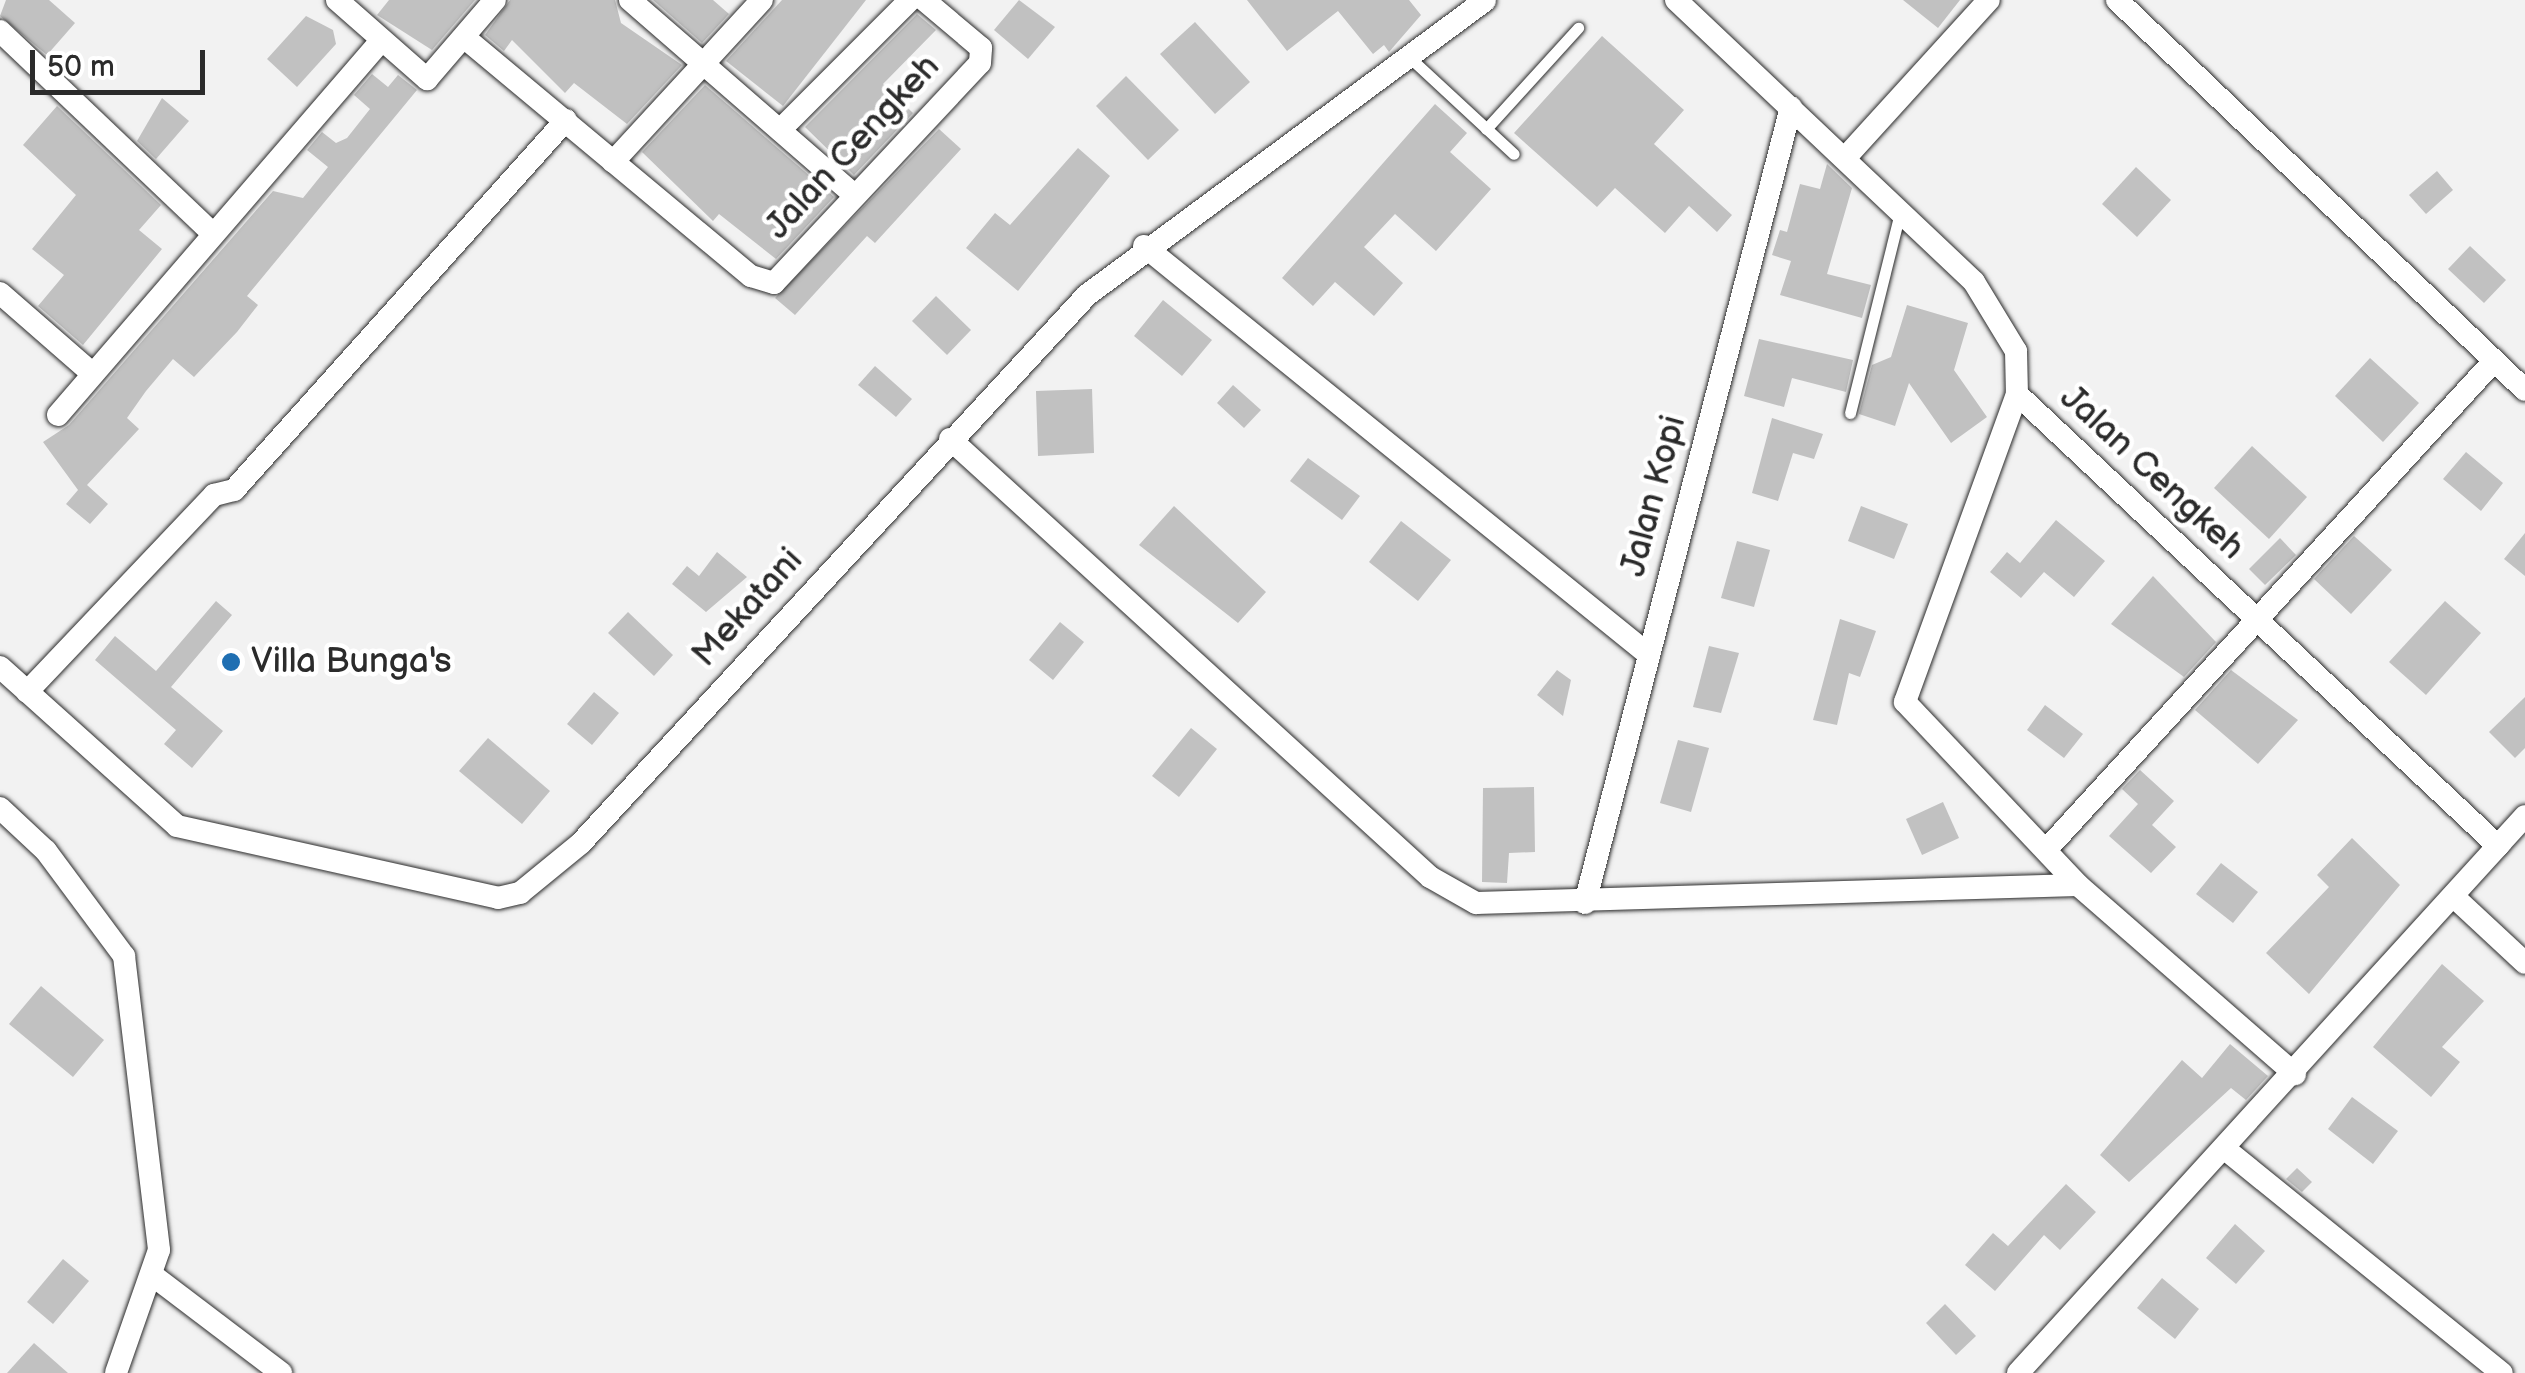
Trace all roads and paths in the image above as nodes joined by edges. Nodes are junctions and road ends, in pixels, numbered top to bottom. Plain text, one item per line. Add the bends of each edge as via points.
1 (337, 0) edge
2 (494, 0) edge
3 (630, 0) edge
4 (762, 0) edge
5 (910, 0) edge
6 (924, 0) edge
7 (1485, 0) edge
8 (1676, 0) edge
9 (1989, 0) edge
10 (2117, 0) edge
11 (1578, 28) dead end
12 (0, 31) edge
13 (465, 38) junction
14 (381, 41) junction
15 (1408, 56) junction
16 (703, 64) junction
17 (1791, 107) junction
18 (566, 120) junction
19 (1486, 129) junction
20 (780, 130) junction
21 (1514, 154) dead end
22 (1846, 158) junction
23 (613, 162) junction
24 (851, 192) junction
25 (1901, 208) junction
26 (210, 230) junction
27 (1144, 246) junction
28 (0, 293) edge
29 (2494, 361) junction
30 (94, 374) junction
31 (2525, 390) edge
32 (2017, 394) junction
33 (1850, 413) dead end
34 (58, 415) dead end
35 (950, 439) junction
36 (2257, 620) junction
37 (1649, 655) junction
38 (0, 668) edge
39 (27, 692) junction
40 (0, 808) edge
41 (2525, 816) edge
42 (2498, 846) junction
43 (2046, 850) junction
44 (2078, 885) junction
45 (2453, 896) junction
46 (1585, 902) junction
47 (2525, 963) edge
48 (2295, 1074) junction
49 (2225, 1149) junction
50 (156, 1278) junction
51 (116, 1373) edge
52 (282, 1373) edge
53 (2018, 1373) edge
54 (2502, 1373) edge

1 - 14 street
2 - 13 street
3 - 16 street
4 - 16 street
5 - 20 street
6 - 24 street, Jalan Cengkeh via 983,56
7 - 15 street, Mekatani
8 - 17 street, Jalan Cengkeh
9 - 22 street
10 - 29 street
11 - 19 lane
12 - 26 street
13 - 14 street via 427,79
13 - 18 street
14 - 26 street
15 - 19 lane
15 - 27 street, Mekatani
16 - 20 street
16 - 23 street
17 - 22 street, Jalan Cengkeh
17 - 37 street, Jalan Kopi
18 - 23 street
18 - 39 street via 234,490 214,495
19 - 21 lane
20 - 24 street
22 - 25 street, Jalan Cengkeh
23 - 24 street, Jalan Cengkeh via 752,276 774,283
25 - 32 street, Jalan Cengkeh via 1974,282 2016,351
25 - 33 lane
26 - 30 street
27 - 35 street, Mekatani
27 - 37 street
28 - 30 street
29 - 31 street
29 - 36 street
30 - 34 street
32 - 36 street, Jalan Cengkeh
32 - 43 street via 1903,694
35 - 39 street, Mekatani via 580,843 520,893 498,898 205,838 158,815
35 - 46 street via 1452,894 1476,903
36 - 42 street, Jalan Cengkeh
36 - 43 street
37 - 46 street, Jalan Kopi
38 - 39 street, Mekatani
40 - 50 street via 46,851 124,956
41 - 42 street
42 - 45 street
43 - 44 street
44 - 46 street
44 - 48 street
45 - 47 street
45 - 48 street
48 - 49 street
49 - 53 street
49 - 54 street
50 - 51 street
50 - 52 street

